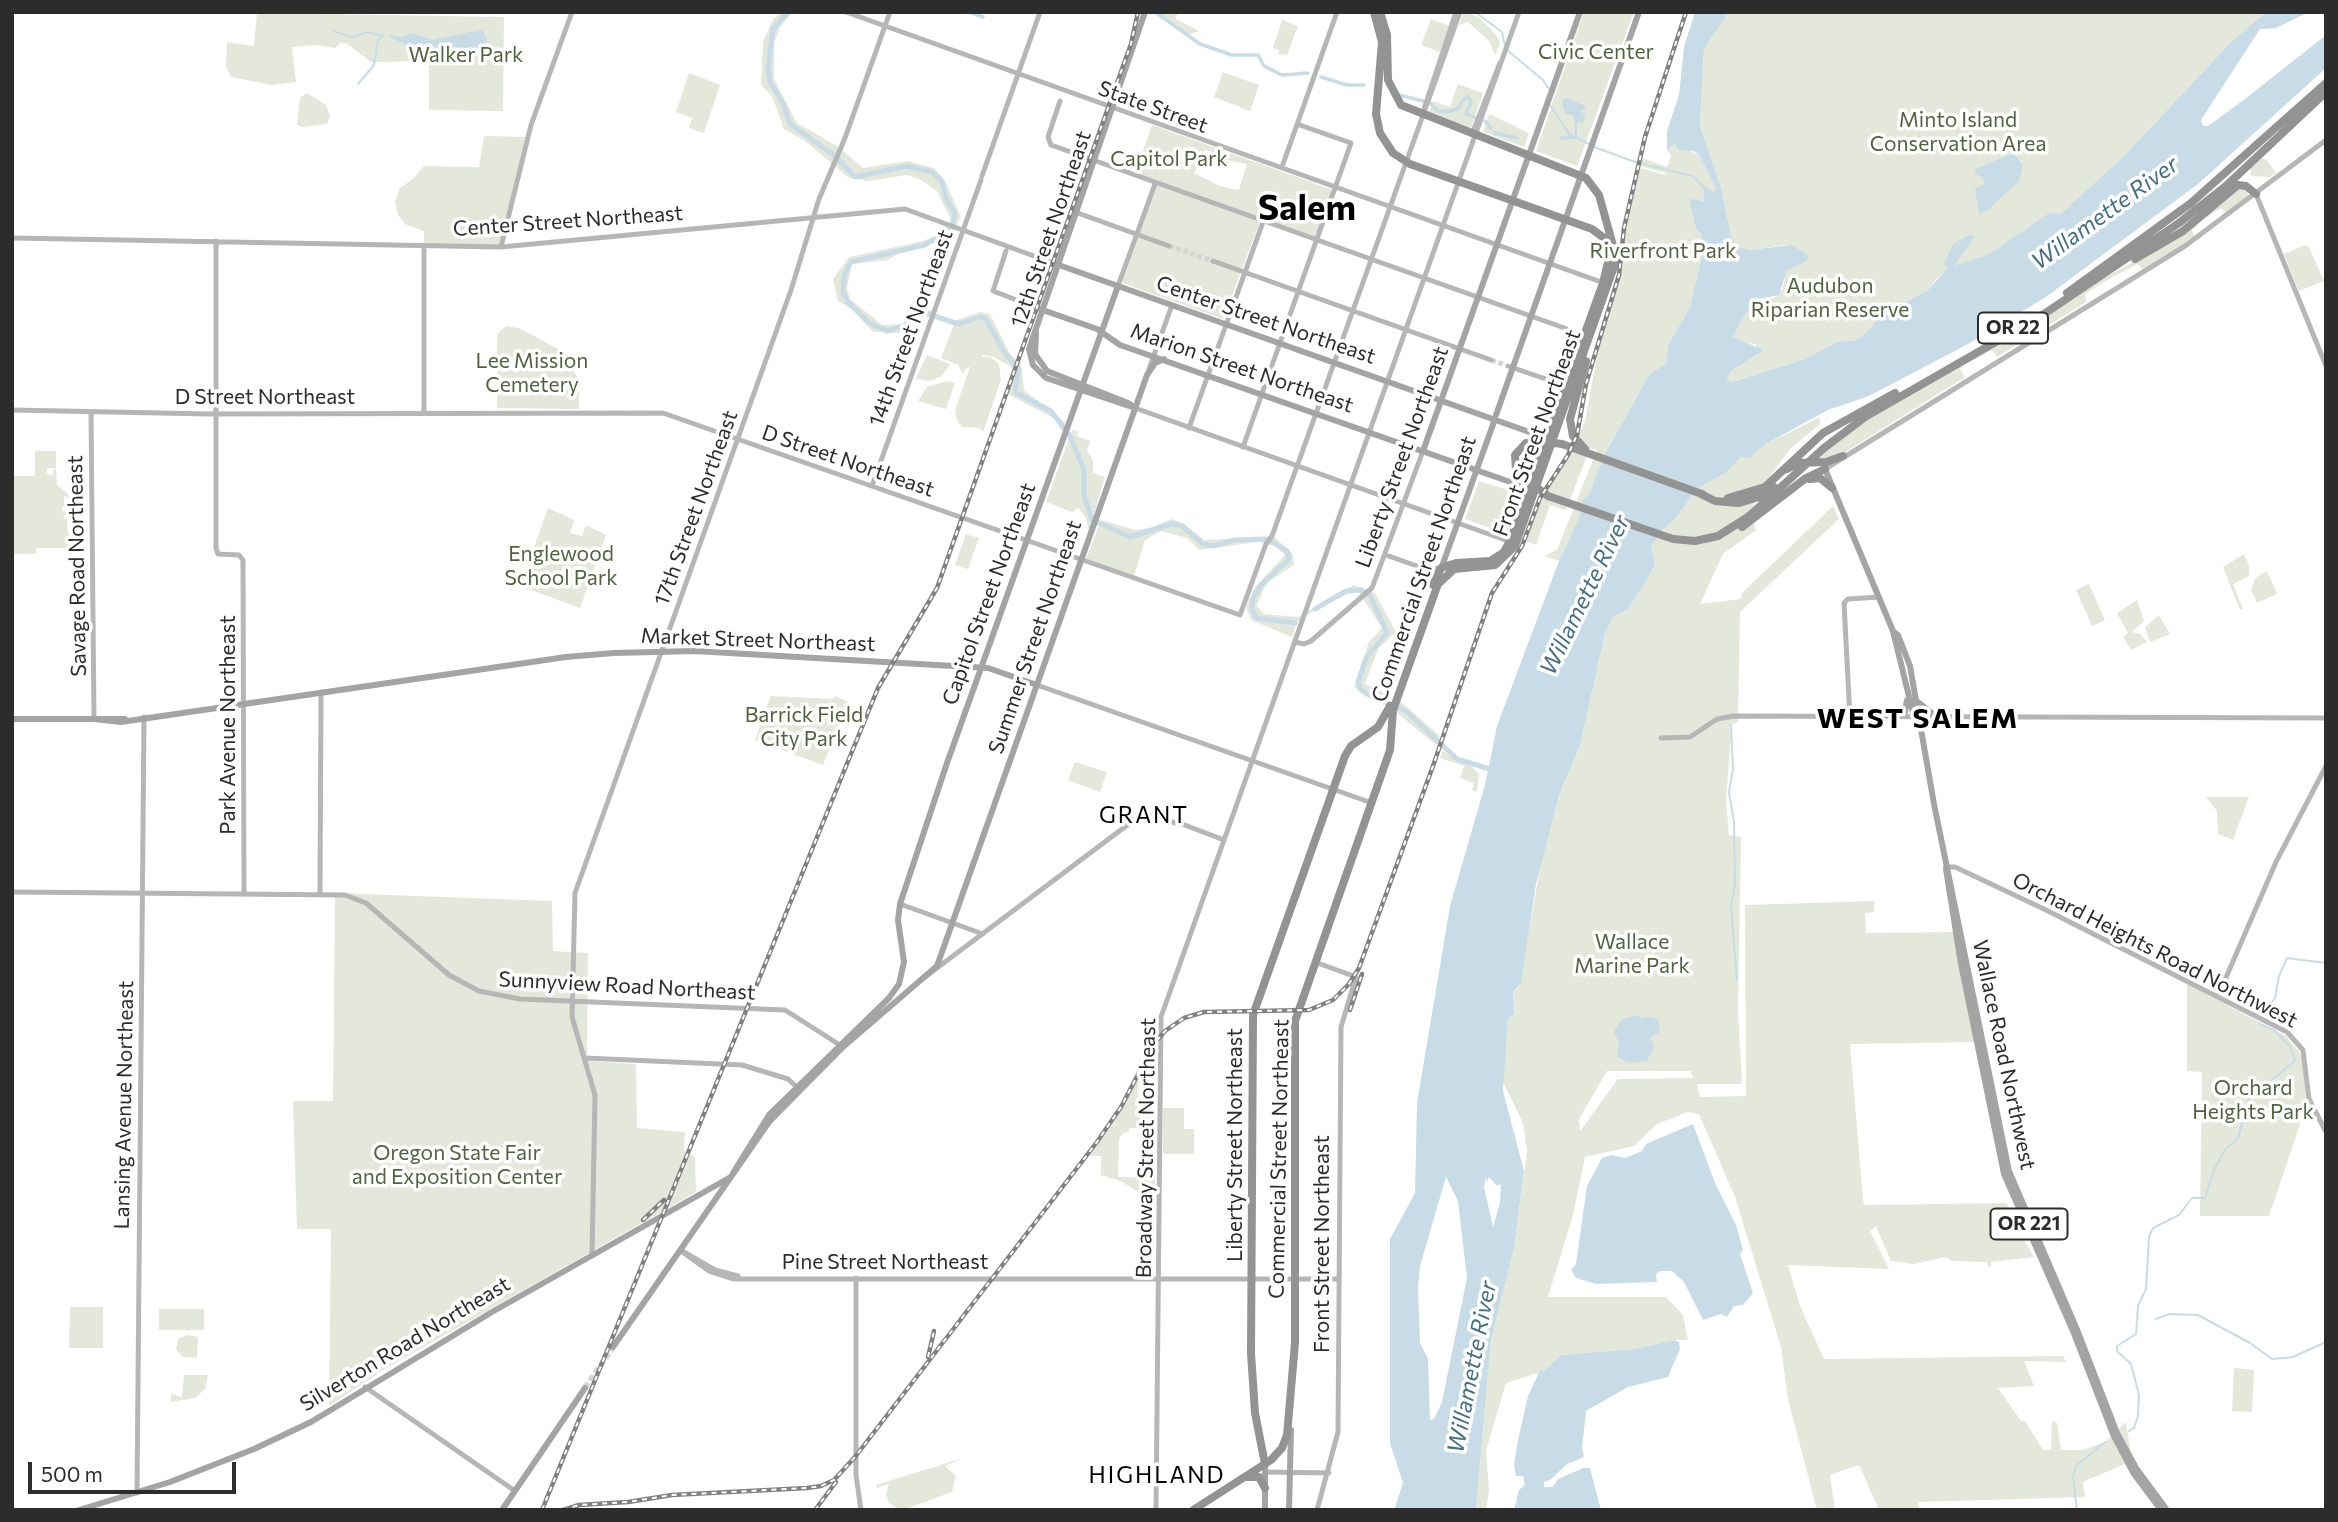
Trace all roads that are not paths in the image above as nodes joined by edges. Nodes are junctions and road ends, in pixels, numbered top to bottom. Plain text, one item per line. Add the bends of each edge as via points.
1 (572, 12) edge
2 (846, 12) edge
3 (890, 12) edge
4 (1040, 12) edge
5 (1146, 12) edge
6 (1337, 12) edge
7 (1374, 12) edge
8 (1380, 12) edge
9 (1458, 12) edge
10 (1518, 12) edge
11 (1580, 12) edge
12 (1640, 12) edge
13 (885, 27) junction
14 (1018, 76) junction
15 (2326, 83) edge
16 (1057, 90) junction
17 (2326, 92) edge
18 (1082, 98) junction
19 (1060, 101) junction
20 (1113, 110) junction
21 (1422, 115) junction
22 (1297, 124) junction
23 (1475, 134) junction
24 (2326, 140) edge
25 (1528, 156) junction
26 (1094, 162) junction
27 (1405, 162) junction
28 (1283, 164) dead end
29 (1584, 174) junction
30 (1458, 181) junction
31 (1155, 184) junction
32 (1335, 188) junction
33 (2208, 188) junction
34 (2256, 194) junction
35 (1512, 200) junction
36 (1389, 207) junction
37 (1076, 213) junction
38 (813, 218) junction
39 (1566, 219) junction
40 (1263, 222) junction
41 (1442, 226) junction
42 (960, 229) junction
43 (1137, 234) junction
44 (12, 238) edge
45 (994, 240) junction
46 (1316, 241) junction
47 (216, 242) junction
48 (1496, 245) junction
49 (424, 246) junction
50 (1169, 246) tunnel mouth
51 (501, 247) junction
52 (1006, 251) junction
53 (1032, 255) junction
54 (1370, 260) junction
55 (1213, 261) tunnel mouth
56 (1550, 264) junction
57 (1058, 265) junction
58 (1244, 272) junction
59 (2107, 273) junction
60 (1425, 276) junction
61 (1606, 284) junction
62 (1118, 286) junction
63 (1298, 292) junction
64 (1477, 298) junction
65 (1172, 305) junction
66 (1042, 310) junction
67 (1352, 311) junction
68 (1531, 317) junction
69 (1226, 324) junction
70 (1405, 330) junction
71 (1102, 333) junction
72 (1587, 337) junction
73 (1280, 343) junction
74 (1459, 349) junction
75 (1153, 356) junction
76 (1164, 359) junction
77 (1491, 360) tunnel mouth
78 (1334, 362) junction
79 (2326, 366) edge
80 (1511, 367) junction
81 (1147, 375) junction
82 (1208, 375) junction
83 (1387, 381) junction
84 (1566, 386) junction
85 (1082, 389) junction
86 (1895, 393) junction
87 (1262, 394) junction
88 (1094, 396) junction
89 (1110, 396) junction
90 (1441, 400) junction
91 (1135, 408) junction
92 (12, 410) edge
93 (91, 411) junction
94 (424, 413) junction
95 (1316, 413) junction
96 (215, 414) junction
97 (1495, 417) junction
98 (1189, 428) junction
99 (1369, 432) junction
100 (1548, 437) junction
101 (738, 439) junction
102 (1562, 444) junction
103 (1243, 447) junction
104 (1423, 451) junction
105 (1595, 456) junction
106 (1843, 456) junction
107 (1814, 457) junction
108 (1296, 466) junction
109 (1825, 469) junction
110 (1480, 471) junction
111 (1774, 480) junction
112 (1801, 483) junction
113 (1531, 484) junction
114 (1350, 485) junction
115 (872, 486) junction
116 (1832, 488) junction
117 (1699, 493) junction
118 (1548, 496) junction
119 (1404, 504) junction
120 (1458, 523) junction
121 (1718, 536) junction
122 (1026, 540) junction
123 (1513, 542) junction
124 (1385, 555) junction
125 (1082, 559) junction
126 (1492, 562) junction
127 (1441, 568) junction
128 (1427, 570) junction
129 (1437, 581) junction
130 (1879, 597) junction
131 (1893, 631) junction
132 (1295, 642) junction
133 (662, 652) junction
134 (981, 668) junction
135 (1037, 685) junction
136 (1908, 688) junction
137 (321, 692) junction
138 (1916, 699) junction
139 (244, 703) junction
140 (1392, 709) junction
141 (144, 717) junction
142 (1850, 718) junction
143 (1895, 718) junction
144 (1917, 718) junction
145 (1938, 718) junction
146 (2326, 718) edge
147 (12, 719) edge
148 (94, 719) junction
149 (1378, 727) junction
150 (1392, 735) junction
151 (1661, 738) dead end
152 (1253, 761) junction
153 (2326, 766) edge
154 (1333, 789) junction
155 (1371, 803) junction
156 (1179, 824) junction
157 (1224, 840) junction
158 (1103, 842) junction
159 (1946, 867) junction
160 (12, 892) edge
161 (142, 892) junction
162 (244, 893) junction
163 (320, 894) junction
164 (900, 904) junction
165 (953, 922) junction
166 (983, 934) junction
167 (942, 954) junction
168 (953, 957) junction
169 (1315, 962) junction
170 (925, 977) junction
171 (2218, 996) junction
172 (572, 1000) junction
173 (875, 1014) junction
174 (1976, 1040) junction
175 (841, 1046) junction
176 (585, 1058) junction
177 (1986, 1065) junction
178 (799, 1088) junction
179 (2326, 1132) edge
180 (733, 1175) junction
181 (703, 1193) junction
182 (713, 1205) junction
183 (681, 1251) junction
184 (592, 1255) junction
185 (856, 1278) junction
186 (1159, 1279) junction
187 (1252, 1279) junction
188 (1295, 1279) junction
189 (1339, 1279) junction
190 (613, 1347) tunnel mouth
191 (365, 1387) junction
192 (586, 1388) tunnel mouth
193 (1290, 1417) junction
194 (1265, 1468) junction
195 (1289, 1473) junction
196 (1329, 1473) junction
197 (1246, 1477) junction
198 (1265, 1488) junction
199 (515, 1491) junction
200 (137, 1493) junction
201 (79, 1510) edge
202 (502, 1510) edge
203 (861, 1510) edge
204 (1156, 1510) edge
205 (1193, 1510) edge
206 (1265, 1510) edge
207 (1289, 1510) edge
208 (1317, 1510) edge
209 (2161, 1510) edge
210 (2167, 1510) edge

1 - 51 main road via 531,125
2 - 13 main road, State Street
3 - 13 main road, 17th Street Northeast
4 - 14 main road, 14th Street Northeast
5 - 20 main road, 12th Street Northeast
6 - 22 main road
7 - 27 highway, OR 22 via 1382,42 1375,99 1378,124 1384,142
8 - 21 highway via 1387,35 1391,89 1401,105
9 - 21 main road
10 - 23 main road, Broadway Street Northeast
11 - 25 main road, Liberty Street Northeast
12 - 29 main road, Commercial Street Northeast
13 - 14 main road, State Street
13 - 38 main road, 17th Street Northeast
14 - 16 main road, State Street
14 - 42 main road, 14th Street Northeast
15 - 33 highway, OR 22
16 - 18 main road, State Street
16 - 19 main road
17 - 59 highway, OR 22 via 2226,186
18 - 19 main road
18 - 20 main road, State Street
19 - 26 main road via 1047,139 1051,145
20 - 26 main road, 12th Street Northeast
20 - 32 main road, State Street
21 - 23 highway
21 - 27 main road
22 - 28 main road
22 - 32 main road via 1351,143
23 - 25 highway
23 - 30 main road, Broadway Street Northeast
24 - 34 main road
25 - 29 highway
25 - 35 main road, Liberty Street Northeast
26 - 31 main road
26 - 37 main road, 12th Street Northeast
27 - 30 highway, OR 22
27 - 36 main road
29 - 39 main road, Commercial Street Northeast
29 - 61 highway, OR 22 via 1600,198 1615,257
30 - 35 highway, OR 22
30 - 41 main road, Broadway Street Northeast
31 - 40 main road
31 - 43 main road, Capitol Street Northeast
32 - 36 main road, State Street
32 - 46 main road
33 - 34 highway, OR 22 via 2239,177 2251,182
33 - 86 highway, OR 22 via 2047,308
34 - 59 highway, OR 22 via 2238,185 2176,236
34 - 79 main road
34 - 106 main road via 2185,246
35 - 39 highway, OR 22
35 - 48 main road, Liberty Street Northeast
36 - 41 main road, State Street
36 - 54 main road
37 - 43 main road
37 - 57 main road, 12th Street Northeast
38 - 42 main road, Center Street Northeast via 905,209
38 - 51 main road, Center Street Northeast
38 - 101 main road, 17th Street Northeast
39 - 56 main road, Commercial Street Northeast
39 - 61 highway, OR 22 via 1604,238 1610,259
40 - 46 main road
40 - 58 main road
41 - 48 main road, State Street
41 - 60 main road, Broadway Street Northeast
42 - 45 main road, Center Street Northeast
42 - 115 main road, 14th Street Northeast
43 - 50 main road
43 - 62 main road, Capitol Street Northeast
44 - 47 main road, Center Street Northeast
45 - 52 main road, Center Street Northeast
45 - 53 main road, Center Street Northeast
46 - 54 main road
46 - 63 main road
47 - 49 main road, Center Street Northeast
47 - 96 main road
48 - 56 main road, State Street
48 - 64 main road, Liberty Street Northeast
49 - 51 main road, Center Street Northeast
49 - 94 main road
52 - 53 main road
52 - 66 main road, Marion Street Northeast via 993,291
53 - 57 main road, Center Street Northeast
54 - 60 main road
54 - 67 main road
55 - 58 main road
56 - 61 main road, State Street
56 - 68 main road, Commercial Street Northeast
57 - 62 main road, Center Street Northeast
57 - 66 main road, 12th Street Northeast
58 - 63 main road
58 - 69 main road
59 - 107 highway, OR 22 via 2020,329 1878,409
60 - 64 main road
60 - 70 main road, Broadway Street Northeast
61 - 72 highway, Front Street Northeast / OR 22
62 - 65 main road, Center Street Northeast
62 - 71 main road, Capitol Street Northeast
63 - 67 main road
63 - 73 main road
64 - 68 main road
64 - 74 main road, Liberty Street Northeast
65 - 69 main road, Center Street Northeast
65 - 75 main road, Summer Street Northeast
66 - 71 main road, Marion Street Northeast
66 - 85 main road, 12th Street Northeast via 1029,346 1034,359
67 - 70 main road
67 - 78 main road
68 - 72 main road
68 - 80 main road, Commercial Street Northeast
69 - 73 main road, Center Street Northeast
69 - 82 main road
70 - 74 main road
70 - 83 main road, Broadway Street Northeast
71 - 75 main road, Marion Street Northeast via 1120,345
71 - 85 main road, Capitol Street Northeast
72 - 84 highway, Front Street Northeast / OR 22
72 - 105 highway, OR 22 via 1570,422 1576,441
72 - 123 highway, Front Street Northeast
73 - 78 main road, Center Street Northeast
73 - 87 main road
74 - 77 main road
74 - 90 main road, Liberty Street Northeast
75 - 76 main road, Marion Street Northeast
75 - 81 main road, Summer Street Northeast
76 - 81 main road
76 - 82 main road, Marion Street Northeast
78 - 83 main road, Center Street Northeast
78 - 95 main road
80 - 84 main road
80 - 97 main road, Commercial Street Northeast
81 - 91 main road, Summer Street Northeast
82 - 87 main road, Marion Street Northeast
82 - 98 main road
83 - 90 main road, Center Street Northeast
83 - 99 main road, Broadway Street Northeast
84 - 100 highway, Front Street Northeast / OR 22
85 - 88 main road
85 - 89 main road
85 - 122 main road, Capitol Street Northeast
86 - 107 highway, OR 22 via 1852,420
86 - 111 highway, OR 22 via 1823,433
87 - 95 main road, Marion Street Northeast
87 - 103 main road
88 - 89 main road
88 - 91 main road
89 - 91 main road
90 - 97 main road, Center Street Northeast
90 - 104 main road, Liberty Street Northeast
91 - 98 main road
91 - 125 main road, Summer Street Northeast
92 - 93 main road, D Street Northeast
93 - 96 main road, D Street Northeast
93 - 148 main road, Savage Road Northeast
94 - 96 main road, D Street Northeast
94 - 101 main road, D Street Northeast via 663,413
95 - 99 main road, Marion Street Northeast
95 - 108 main road
96 - 139 main road, Park Avenue Northeast via 218,553 241,556
97 - 102 main road, Center Street Northeast
97 - 110 main road, Commercial Street Northeast
98 - 103 main road
99 - 104 main road, Marion Street Northeast
99 - 114 main road, Broadway Street Northeast
100 - 113 highway, Front Street Northeast
100 - 118 highway, OR 22 via 1528,452 1523,466 1528,481
101 - 115 main road, D Street Northeast
101 - 133 main road, 17th Street Northeast
102 - 105 highway
102 - 113 highway via 1536,441 1522,445 1514,464 1520,477
103 - 108 main road
104 - 110 main road, Marion Street Northeast
104 - 119 main road, Liberty Street Northeast
105 - 117 highway, OR 22
106 - 107 highway
106 - 109 main road
107 - 109 highway
107 - 111 highway via 1793,465
107 - 117 highway, OR 22 via 1754,499 1723,503
107 - 121 highway, OR 22 via 1748,517
108 - 114 main road
108 - 125 main road, D Street Northeast via 1240,615
109 - 112 highway
109 - 116 main road, Wallace Road Northwest
110 - 118 main road, Marion Street Northeast
110 - 120 main road, Commercial Street Northeast
111 - 117 highway, OR 22 via 1728,498
112 - 116 highway via 1820,478
112 - 121 highway via 1744,526
113 - 123 highway, Front Street Northeast
114 - 119 main road
114 - 132 main road, Broadway Street Northeast
115 - 122 main road, D Street Northeast
116 - 130 main road, Wallace Road Northwest / OR 221
118 - 121 highway, OR 22 via 1673,539
119 - 120 main road
119 - 124 main road, Liberty Street Northeast
120 - 123 main road
120 - 127 main road, Commercial Street Northeast
122 - 125 main road, D Street Northeast
122 - 134 main road, Capitol Street Northeast
123 - 126 highway, Front Street Northeast
124 - 128 main road
124 - 132 main road, Liberty Street Northeast via 1370,591 1311,641
125 - 135 main road, Summer Street Northeast
126 - 127 highway, Front Street Northeast
126 - 129 highway via 1454,569
127 - 128 main road
127 - 129 highway
128 - 129 main road
129 - 140 highway, Commercial Street Northeast
130 - 131 main road, Wallace Road Northwest / OR 221
130 - 142 main road via 1846,600
131 - 136 main road, Wallace Road Northwest / OR 221
131 - 138 main road, Wallace Road Northwest / OR 221 via 1906,655
132 - 152 main road, Broadway Street Northeast
133 - 134 main road, Market Street Northeast
133 - 137 main road, Market Street Northeast via 570,656
133 - 172 main road, 17th Street Northeast via 576,889
134 - 135 main road, Market Street Northeast
134 - 164 main road, Capitol Street Northeast
135 - 152 main road, Market Street Northeast
135 - 165 main road, Summer Street Northeast
136 - 143 main road via 1907,710
136 - 144 main road, Wallace Road Northwest / OR 221
137 - 139 main road, Market Street Northeast
137 - 163 main road
138 - 144 main road, Wallace Road Northwest / OR 221
138 - 145 main road
139 - 141 main road, Market Street Northeast
139 - 162 main road, Park Avenue Northeast
140 - 149 highway, Commercial Street Northeast
140 - 150 highway, Commercial Street Northeast
141 - 148 main road, Market Street Northeast via 116,722
141 - 161 main road, Lansing Avenue Northeast
142 - 143 main road
142 - 151 main road via 1727,717 1690,737
143 - 144 main road
144 - 145 main road
144 - 159 main road, Wallace Road Northwest / OR 221
145 - 146 main road
147 - 148 main road, Market Street Northeast
149 - 150 highway
149 - 154 highway, Liberty Street Northeast via 1348,750
150 - 155 highway, Commercial Street Northeast
152 - 154 main road, Market Street Northeast
152 - 157 main road, Broadway Street Northeast
153 - 171 main road via 2276,862
154 - 155 main road, Market Street Northeast
154 - 187 highway, Liberty Street Northeast via 1253,1015
155 - 169 highway, Commercial Street Northeast
156 - 157 main road
156 - 158 main road via 1145,815
156 - 158 main road via 1143,811
157 - 186 main road, Broadway Street Northeast via 1160,1023
158 - 166 main road
159 - 171 main road, Orchard Heights Road Northwest via 1991,884
159 - 174 main road, Wallace Road Northwest / OR 221
159 - 177 main road, Wallace Road Northwest / OR 221
160 - 161 main road, Sunnyview Road Northeast
161 - 162 main road, Sunnyview Road Northeast
161 - 200 main road, Lansing Avenue Northeast
162 - 163 main road, Sunnyview Road Northeast
163 - 172 main road, Sunnyview Road Northeast via 345,895 366,903 449,975 479,991 507,998
164 - 165 main road
164 - 173 main road, Capitol Street Northeast via 904,966 899,984
165 - 166 main road
165 - 167 main road, Summer Street Northeast
166 - 168 main road
167 - 168 main road
167 - 170 main road, Summer Street Northeast
168 - 170 main road
169 - 188 highway, Commercial Street Northeast via 1295,1023
169 - 189 main road, Front Street Northeast via 1356,977 1341,1027
170 - 173 main road, Summer Street Northeast
171 - 179 main road, Orchard Heights Road Northwest via 2298,1041 2307,1064 2311,1105
172 - 175 main road, Sunnyview Road Northeast via 785,1010
172 - 176 main road, 17th Street Northeast via 574,1032
173 - 175 main road
173 - 175 main road
174 - 177 main road
174 - 209 main road, Wallace Road Northwest / OR 221 via 1994,1136 2012,1196 2113,1434 2134,1474
175 - 178 main road
176 - 178 main road via 742,1065 784,1078
176 - 184 main road, 17th Street Northeast via 595,1095
177 - 210 main road, Wallace Road Northwest / OR 221 via 2004,1156 2023,1210 2124,1447
178 - 180 main road
180 - 181 main road, Silverton Road Northeast
180 - 182 main road
181 - 182 main road via 711,1194
181 - 184 main road, Silverton Road Northeast
182 - 183 main road
183 - 185 main road, Pine Street Northeast via 714,1274
183 - 190 main road
184 - 191 main road, Silverton Road Northeast
185 - 186 main road, Pine Street Northeast
185 - 203 main road via 856,1475
186 - 187 main road, Pine Street Northeast
186 - 204 main road, Broadway Street Northeast
187 - 188 main road, Pine Street Northeast
187 - 194 highway, Liberty Street Northeast via 1254,1402
188 - 189 main road, Pine Street Northeast
188 - 193 highway, Commercial Street Northeast
189 - 196 main road, Front Street Northeast via 1338,1432
191 - 199 main road
191 - 200 main road, Silverton Road Northeast via 324,1415 274,1440
192 - 199 main road
193 - 194 highway via 1285,1443
193 - 195 main road, Commercial Street Northeast
194 - 195 main road
194 - 197 highway
194 - 198 main road, Liberty Street Northeast
195 - 196 main road
195 - 207 main road, Commercial Street Northeast
196 - 208 main road, Front Street Northeast
197 - 198 highway via 1259,1477
197 - 205 highway
198 - 206 main road, Liberty Street Northeast
199 - 202 main road
200 - 201 main road, Silverton Road Northeast

